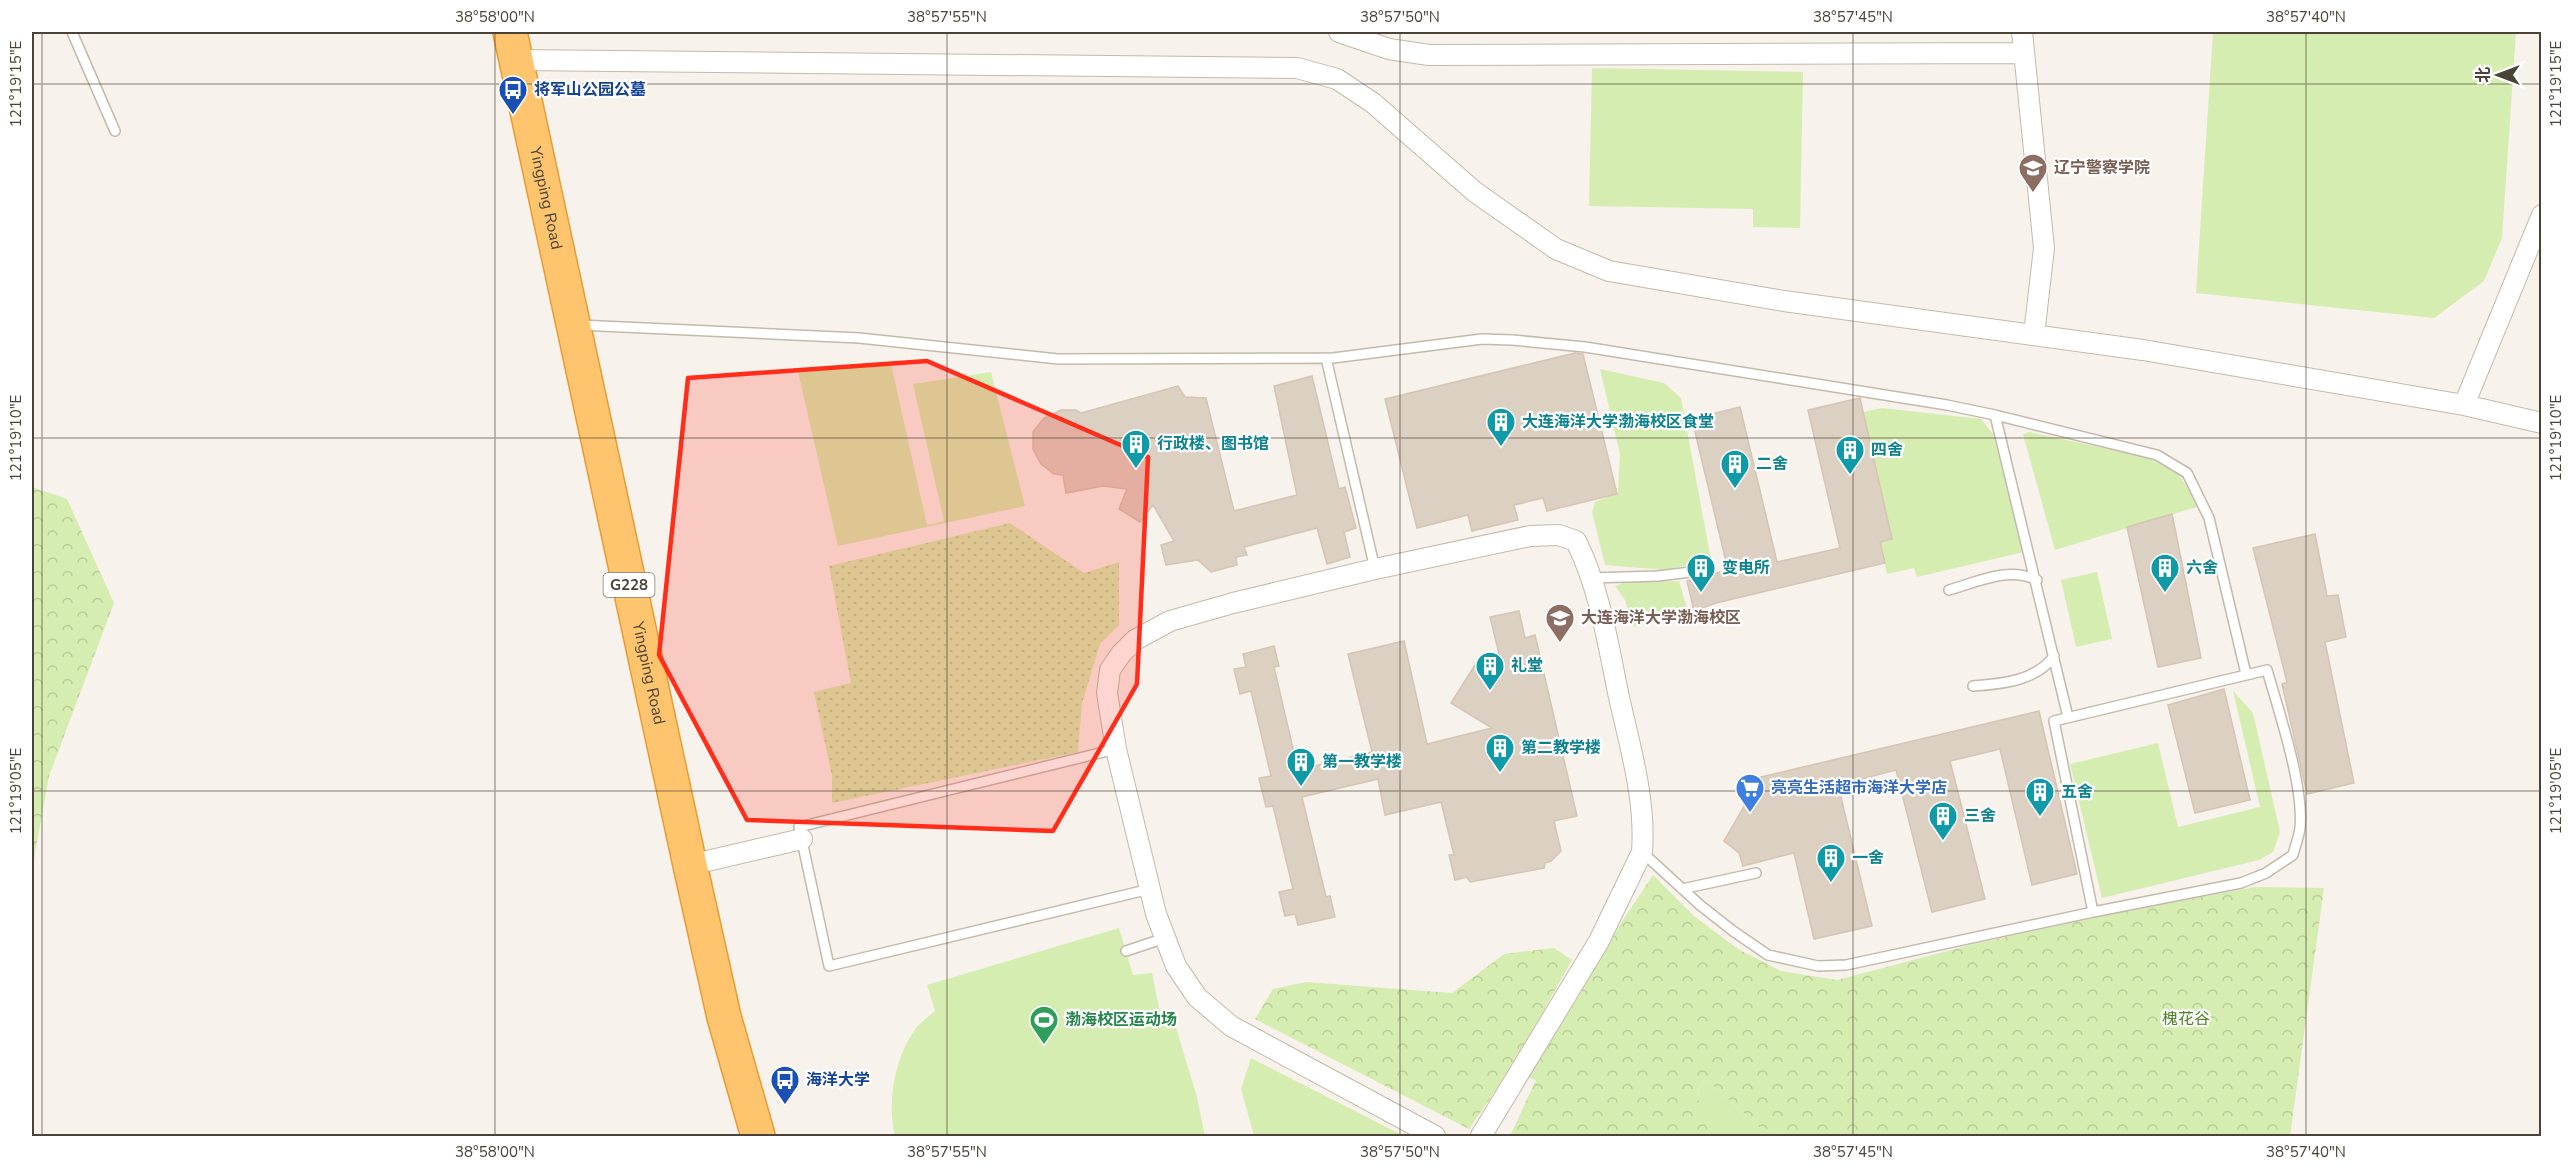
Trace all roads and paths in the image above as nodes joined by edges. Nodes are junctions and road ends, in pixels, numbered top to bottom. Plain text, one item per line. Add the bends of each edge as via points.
1 (72, 32) edge
2 (1339, 32) edge
3 (2022, 32) edge
4 (513, 46) edge
5 (2023, 53) junction
6 (115, 131) dead end
7 (2541, 216) edge
8 (573, 324) junction
9 (2034, 335) junction
10 (1326, 357) junction
11 (2464, 405) junction
12 (1995, 415) junction
13 (2541, 423) edge
14 (1375, 568) junction
15 (1707, 570) dead end
16 (1591, 578) junction
17 (2037, 580) junction
18 (1949, 590) dead end
19 (2054, 656) junction
20 (2246, 674) junction
21 (1973, 686) dead end
22 (2068, 717) junction
23 (1116, 749) junction
24 (802, 839) junction
25 (1642, 852) junction
26 (690, 865) junction
27 (1756, 873) dead end
28 (1150, 889) junction
29 (1682, 889) junction
30 (2093, 912) junction
31 (1165, 938) junction
32 (1126, 951) dead end
33 (758, 1137) edge
34 (1435, 1137) edge
35 (1481, 1137) edge

1 - 6 lane
2 - 5 street via 1389,49 1429,55
3 - 5 street
4 - 8 highway, Yingping Road / G228
4 - 9 street via 1297,68 1337,79 1373,103 1475,192 1556,249 1609,271 1784,301
5 - 9 street via 2044,248
7 - 11 street
8 - 10 lane via 859,338 1058,358
8 - 26 highway, Yingping Road / G228
9 - 11 street
10 - 12 lane via 1482,339 1585,346
10 - 14 lane
11 - 13 street
12 - 17 lane
12 - 20 lane via 2157,454 2187,473 2209,518
14 - 16 street via 1530,536 1559,535 1576,541
14 - 23 street via 1170,621 1135,640 1110,670 1107,693
15 - 16 lane
16 - 25 street via 1637,777
17 - 18 lane via 2012,574
17 - 19 lane
19 - 21 lane via 2033,675
19 - 22 lane
20 - 22 lane
20 - 30 lane via 2267,670 2285,734 2300,827 2293,855 2266,873 2241,883
22 - 30 lane via 2054,721
23 - 24 lane via 799,827
23 - 28 street
24 - 26 street
24 - 28 lane via 829,966
25 - 29 lane
25 - 35 street via 1599,941
26 - 33 highway, Yingping Road / G228 via 724,1017
27 - 29 lane
28 - 31 street
29 - 30 lane via 1768,954 1818,966 1846,965
31 - 32 lane
31 - 34 street via 1176,966 1197,997 1231,1026

